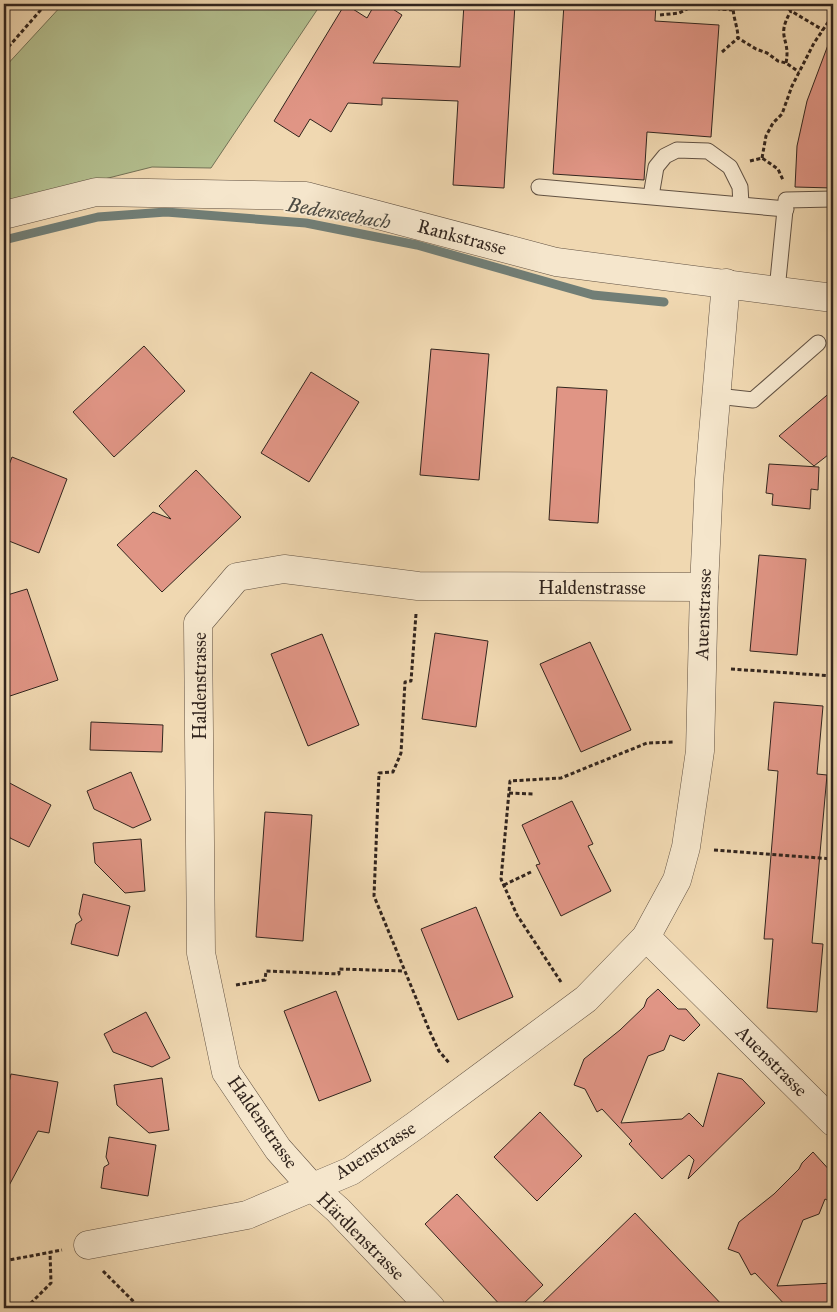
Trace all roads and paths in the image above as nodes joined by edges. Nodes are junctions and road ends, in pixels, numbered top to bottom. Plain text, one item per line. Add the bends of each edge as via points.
1 (46, 4) edge
2 (698, 4) edge
3 (711, 4) edge
4 (734, 4) edge
5 (784, 4) edge
6 (732, 10) junction
7 (791, 11) junction
8 (660, 15) dead end
9 (833, 15) edge
10 (823, 30) junction
11 (738, 38) junction
12 (4, 52) edge
13 (722, 52) dead end
14 (786, 63) junction
15 (799, 72) junction
16 (762, 158) junction
17 (735, 177) junction
18 (539, 187) dead end
19 (651, 196) junction
20 (833, 200) edge
21 (741, 204) junction
22 (786, 204) junction
23 (4, 215) edge
24 (726, 283) junction
25 (777, 290) junction
26 (833, 298) edge
27 (818, 343) dead end
28 (716, 396) junction
29 (418, 586) junction
30 (704, 587) junction
31 (727, 669) dead end
32 (833, 676) edge
33 (682, 742) dead end
34 (509, 793) junction
35 (533, 794) dead end
36 (710, 849) dead end
37 (833, 860) edge
38 (531, 872) dead end
39 (504, 885) junction
40 (646, 937) junction
41 (404, 971) junction
42 (209, 989) junction
43 (566, 990) dead end
44 (451, 1066) dead end
45 (833, 1122) edge
46 (312, 1186) junction
47 (88, 1245) junction
48 (50, 1252) junction
49 (4, 1261) edge
50 (26, 1308) edge
51 (140, 1308) edge
52 (430, 1308) edge

1 - 12 path
2 - 8 path via 679,13
3 - 6 path via 719,10
4 - 6 path
5 - 7 path
6 - 11 path via 738,26
7 - 10 path
7 - 14 path via 782,28 788,51
9 - 10 path
10 - 15 path
11 - 13 path
11 - 14 path
14 - 15 path
15 - 16 path via 782,114 766,136
16 - 17 path via 751,160
16 - 22 path via 778,169 784,182
17 - 19 lane via 730,167 708,151 677,150 665,156 656,167
17 - 21 lane via 740,187
18 - 19 lane
19 - 21 lane
20 - 22 lane
21 - 22 lane
22 - 25 lane
23 - 24 street, Rankstrasse via 96,192 306,196 556,262
24 - 25 street, Rankstrasse
24 - 28 street, Auenstrasse
25 - 26 street, Rankstrasse
27 - 28 lane via 753,400
28 - 30 street, Auenstrasse
29 - 30 street, Haldenstrasse
29 - 41 path via 411,681 405,682 401,753 393,772 379,773 374,896
29 - 42 street, Haldenstrasse via 284,569 237,577 198,623 201,953
30 - 40 street, Auenstrasse via 700,751 686,847 677,880
31 - 32 path
33 - 34 path via 647,743 561,778 510,781
34 - 35 path
34 - 39 path via 501,879
36 - 37 path
38 - 39 path
39 - 43 path via 517,916
40 - 45 street, Auenstrasse
40 - 46 street, Auenstrasse via 586,999 416,1125 350,1170
41 - 42 path via 339,969 339,974 266,971 265,980
41 - 44 path via 439,1051
42 - 46 street, Haldenstrasse via 226,1072 278,1149
46 - 47 street, Auenstrasse via 247,1215
46 - 52 street, Härdlenstrasse
47 - 48 path
47 - 51 path via 102,1270
48 - 49 path
48 - 50 path via 51,1283

